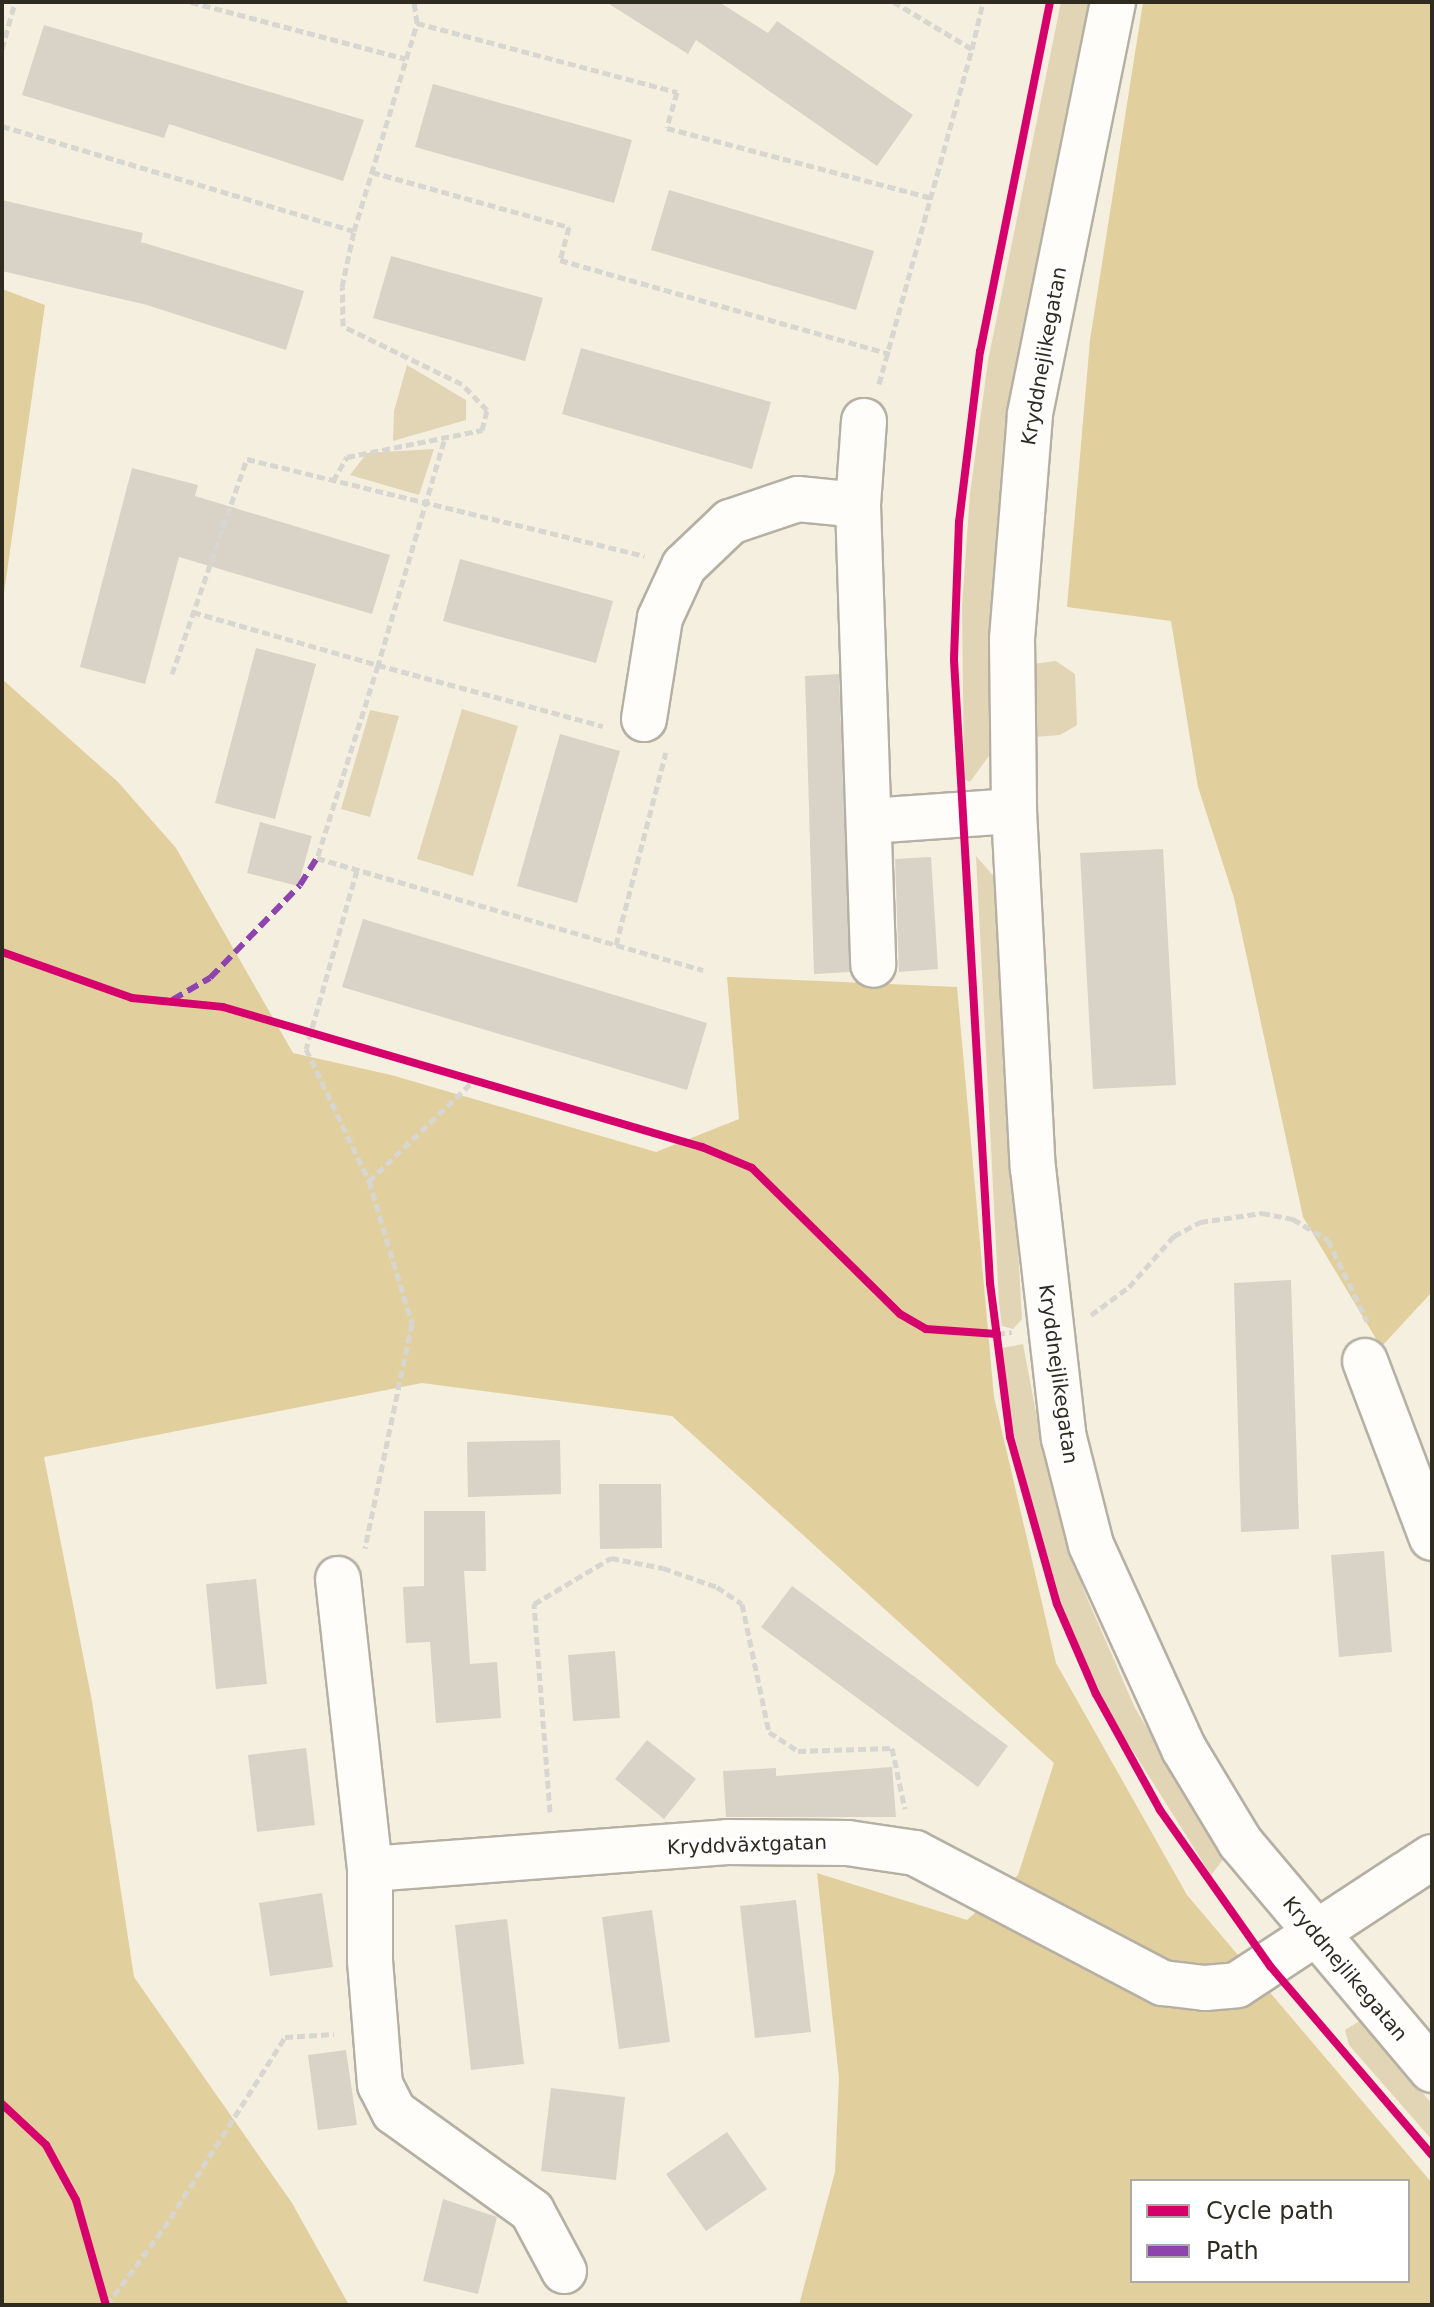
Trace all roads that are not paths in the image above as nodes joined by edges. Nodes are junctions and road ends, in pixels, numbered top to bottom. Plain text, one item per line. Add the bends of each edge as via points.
1 (1113, 2) edge
2 (864, 421) road end
3 (858, 505) junction
4 (644, 719) road end
5 (1014, 811) junction
6 (870, 821) junction
7 (873, 965) dead end
8 (1365, 1361) road end
9 (1432, 1538) edge
10 (338, 1579) road end
11 (1432, 1857) edge
12 (370, 1869) junction
13 (1315, 1935) junction
14 (1432, 2070) edge
15 (564, 2271) dead end

1 - 5 street, Kryddnejlikegatan via 1030,415 1012,639
2 - 3 street
3 - 4 street via 798,499 730,522 684,566 660,618
3 - 6 street
5 - 6 street
5 - 13 street, Kryddnejlikegatan via 1033,1168 1049,1328 1064,1438 1091,1545 1124,1628 1184,1749 1240,1842
6 - 7 street
8 - 9 street
10 - 12 street
11 - 13 street, Kryddväxtgatan
12 - 13 street, Kryddväxtgatan via 812,1840 915,1853 1163,1983 1237,1985
12 - 15 street via 373,2031 380,2085 394,2112 532,2211
13 - 14 street, Kryddnejlikegatan

